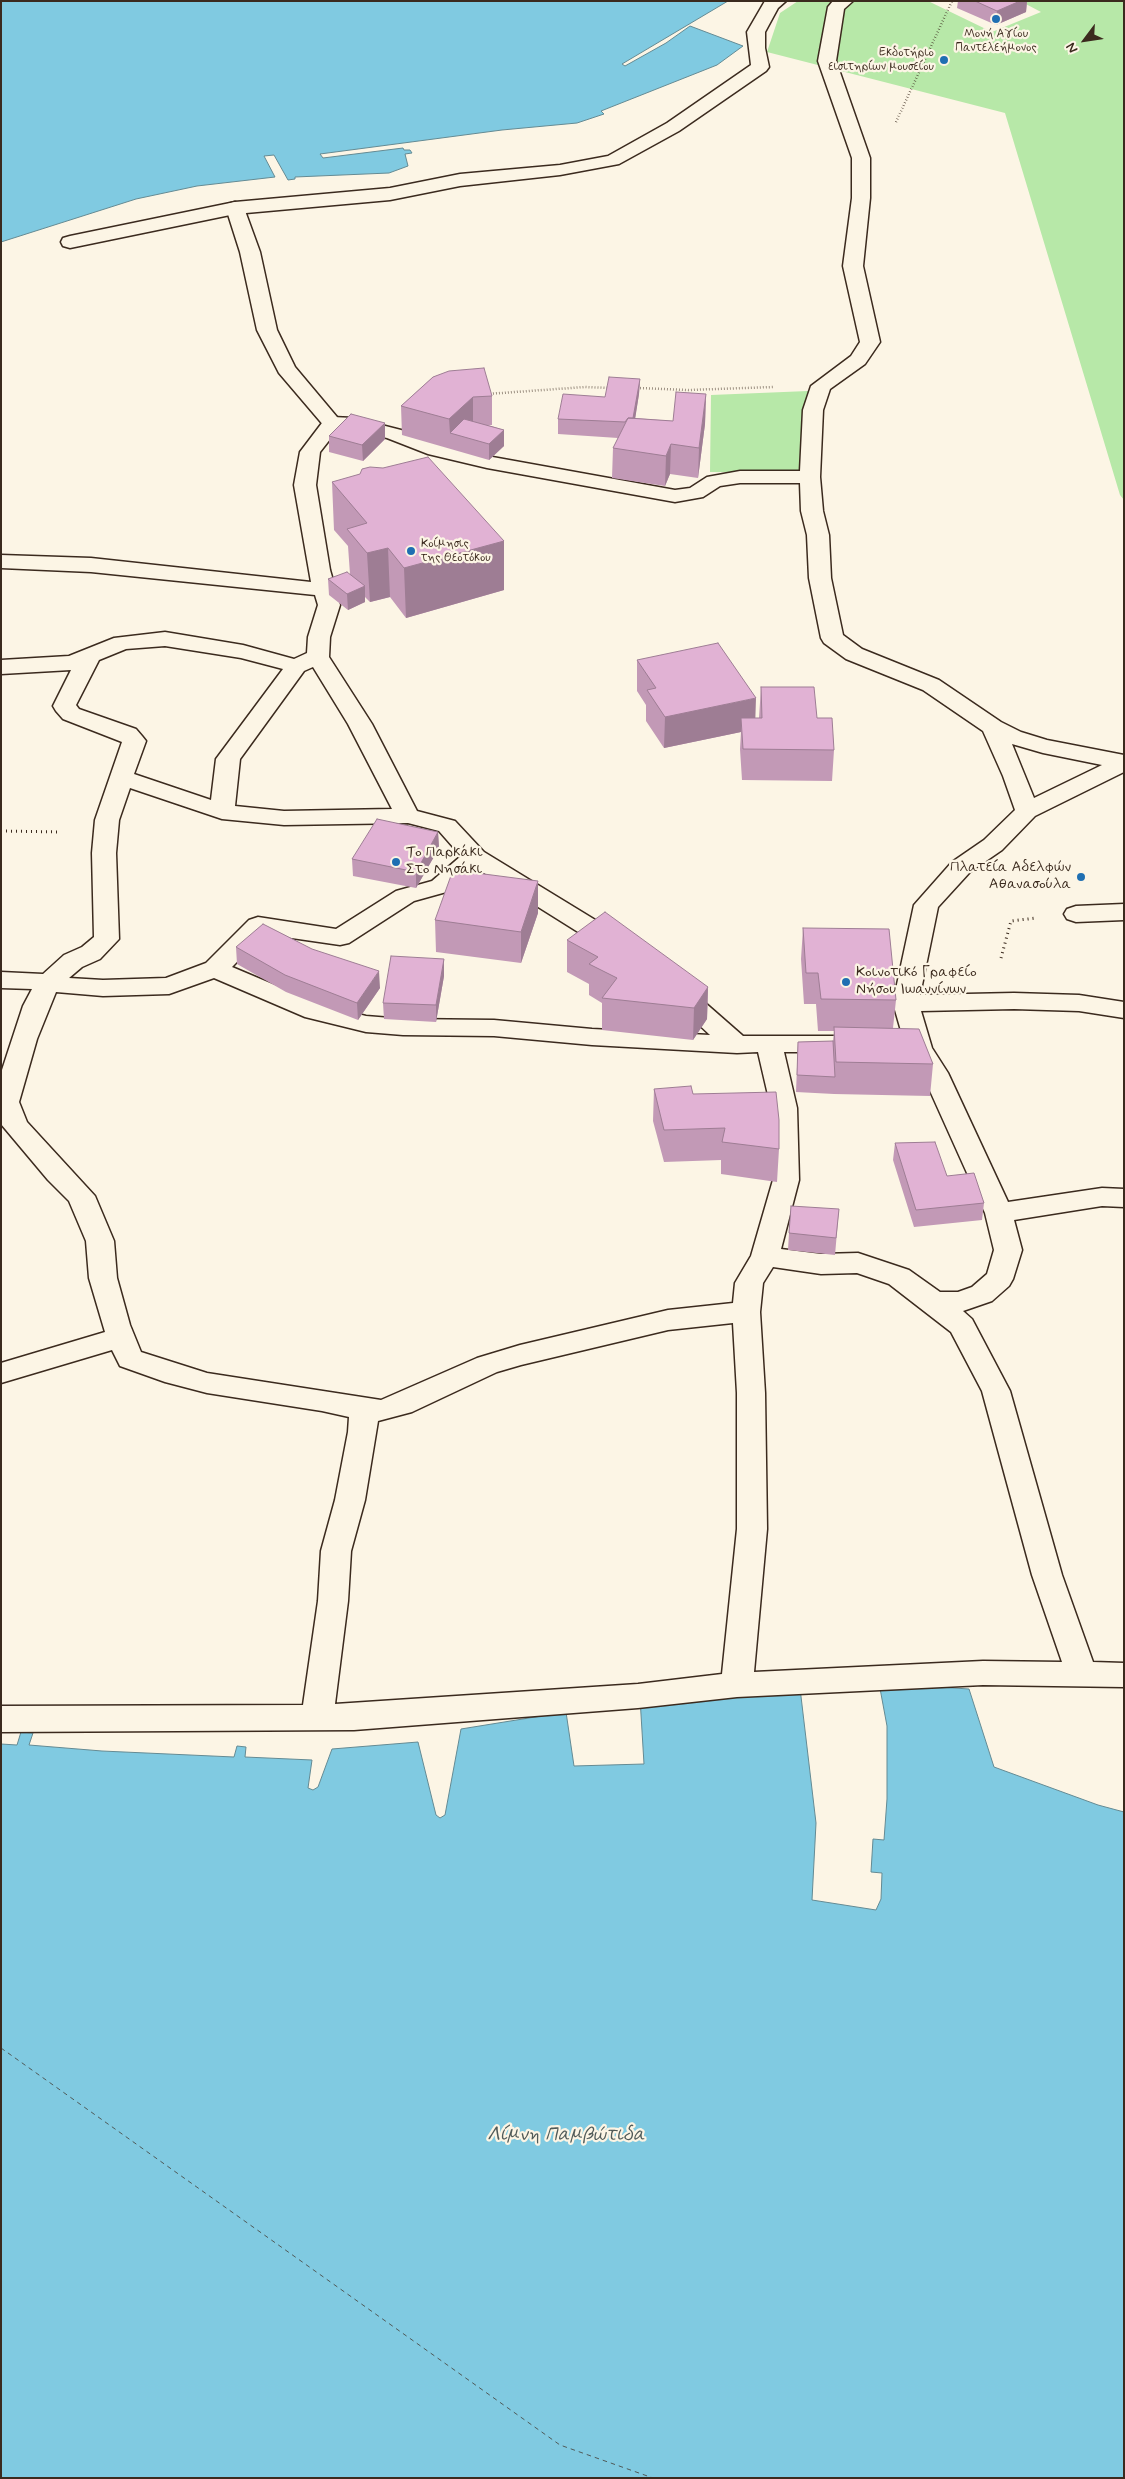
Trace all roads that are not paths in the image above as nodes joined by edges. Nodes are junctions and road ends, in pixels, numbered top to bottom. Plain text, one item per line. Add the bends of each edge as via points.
1 (778, 1) edge
2 (845, 1) edge
3 (235, 208) junction
4 (70, 242) dead end
5 (332, 423) junction
6 (810, 476) junction
7 (1, 561) edge
8 (325, 590) junction
9 (90, 656) junction
10 (307, 662) junction
11 (1, 668) edge
12 (993, 728) junction
13 (1124, 763) edge
14 (122, 778) junction
15 (1027, 811) junction
16 (222, 812) junction
17 (408, 816) junction
18 (475, 857) junction
19 (1124, 912) edge
20 (1076, 914) dead end
21 (633, 958) edge
22 (215, 969) junction
23 (1, 980) edge
24 (664, 981) edge
25 (49, 982) junction
26 (906, 1004) junction
27 (1124, 1010) edge
28 (857, 1042) edge
29 (769, 1043) junction
30 (737, 1045) junction
31 (3, 1102) edge
32 (1124, 1198) edge
33 (999, 1213) junction
34 (765, 1256) junction
35 (934, 1302) junction
36 (746, 1312) junction
37 (121, 1336) junction
38 (1, 1372) edge
39 (364, 1410) junction
40 (1081, 1673) junction
41 (1124, 1675) edge
42 (738, 1685) junction
43 (317, 1718) junction
44 (1, 1719) edge

1 - 3 street via 771,5 756,32 760,67 673,127 613,160 560,170 460,180 390,194
2 - 6 street via 836,7 827,61 861,158 861,198 853,266 870,342 858,360 821,386 813,410
3 - 4 street
3 - 5 street via 250,252 267,330 286,369
5 - 6 street via 354,424 386,432 435,450 487,462 675,496 696,494 714,481 740,477
5 - 8 street via 310,452 305,486
6 - 12 street via 820,578 832,638 854,654 931,686
7 - 8 street via 91,565
8 - 10 street via 329,605
9 - 10 street via 122,643 171,639
9 - 11 street via 73,663
9 - 14 street via 64,706 71,714 133,738 134,744
10 - 16 street via 286,683 228,759
10 - 17 street via 360,724
12 - 13 street via 1043,746
12 - 15 street
13 - 15 street
14 - 16 street
14 - 25 street via 105,833 107,939 91,953 73,961
15 - 26 street via 993,845 961,867 926,905
16 - 17 street via 284,818
17 - 18 street via 447,826
18 - 21 street via 579,920
18 - 22 street via 441,886 405,896 340,937 258,925
19 - 20 street
22 - 25 street via 168,986 67,986
22 - 30 street via 314,1011 366,1024 494,1028
23 - 25 street
24 - 30 street
25 - 31 street via 36,1006
26 - 27 street via 1023,1001 1079,1003
26 - 33 street via 905,1039 919,1048 935,1073
28 - 29 street via 829,1045
29 - 30 street
29 - 34 street via 784,1108 787,1162 786,1180
31 - 37 street via 15,1125 81,1196 100,1241 103,1278
32 - 33 street via 1069,1201
33 - 35 street via 1008,1250 999,1279 982,1294 960,1302
34 - 35 street via 821,1264 858,1263 899,1277
34 - 36 street via 749,1283
35 - 40 street via 962,1326 996,1391 1047,1575
36 - 39 street via 668,1320 520,1355 487,1365 402,1405 382,1411
36 - 42 street via 751,1394 752,1529
37 - 38 street
37 - 39 street via 130,1359 165,1372 207,1383 322,1400
39 - 43 street via 352,1490 336,1551 330,1627
40 - 41 street
40 - 42 street via 983,1673
42 - 43 street via 406,1715
43 - 44 street

